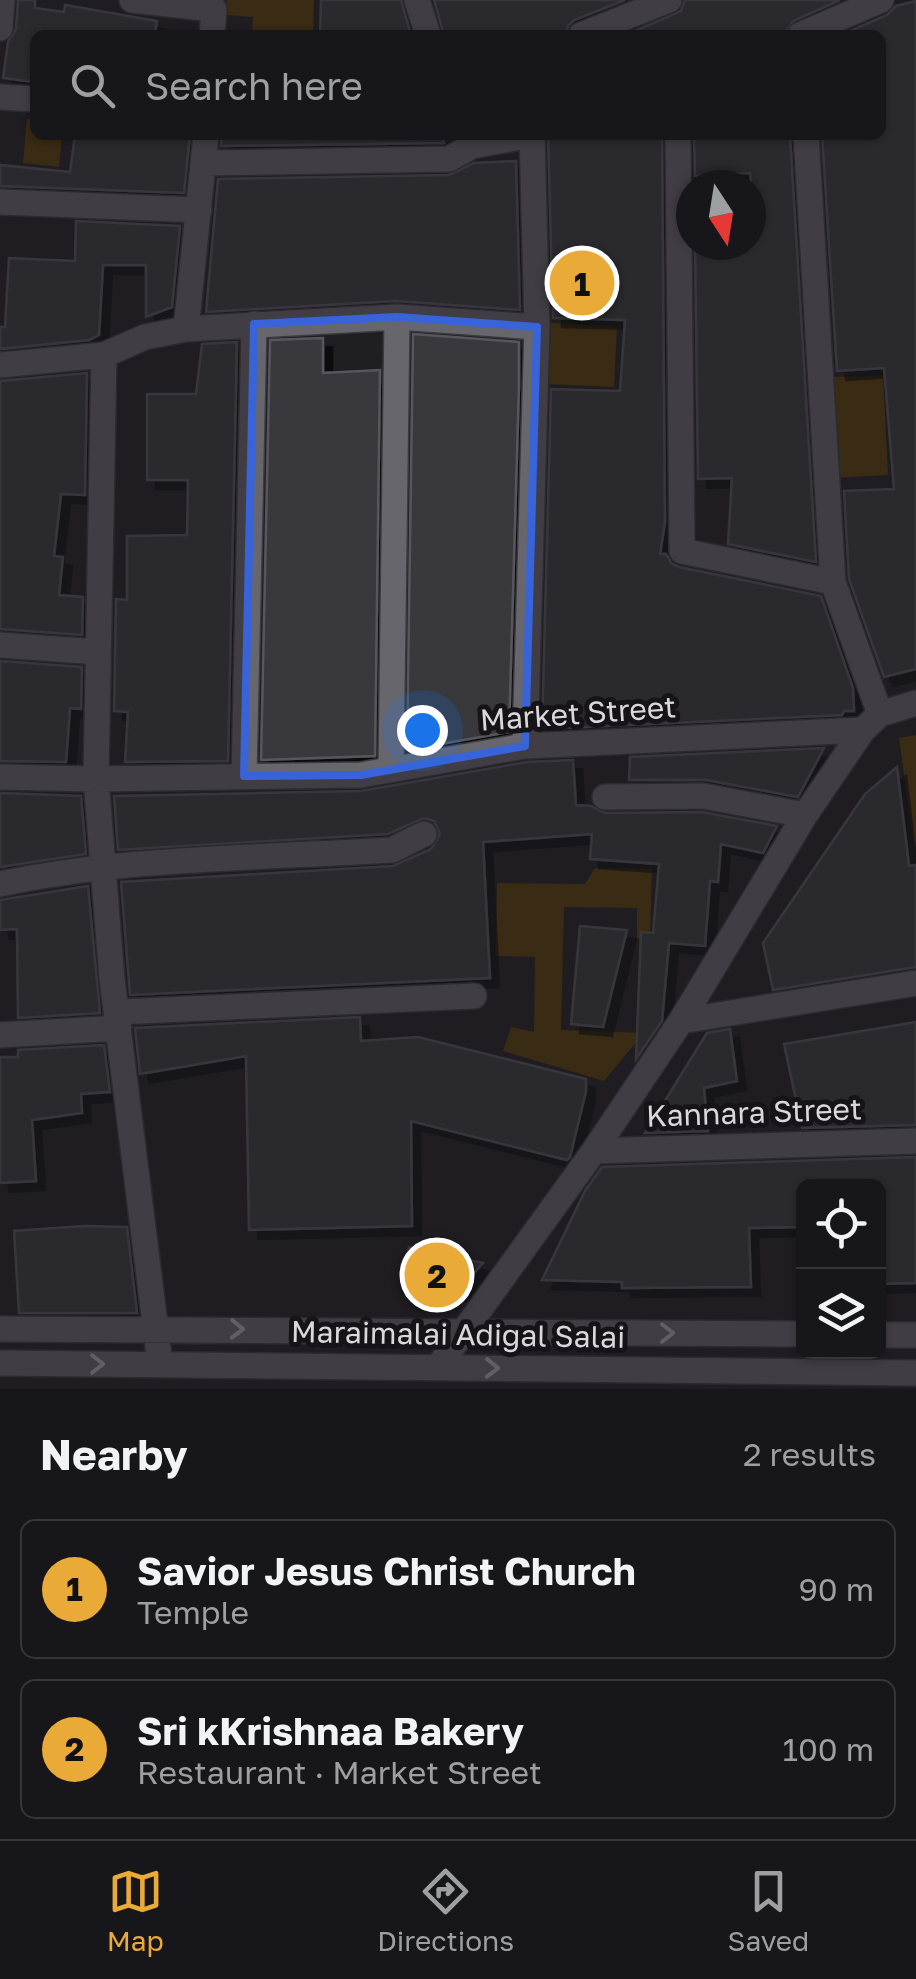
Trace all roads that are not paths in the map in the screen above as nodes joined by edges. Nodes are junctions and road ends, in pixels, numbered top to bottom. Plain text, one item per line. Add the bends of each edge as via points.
1 (2, 0) edge
2 (132, 0) edge
3 (417, 0) edge
4 (670, 0) edge
5 (881, 0) edge
6 (0, 28) edge
7 (212, 30) edge
8 (426, 30) edge
9 (594, 30) edge
10 (812, 30) edge
11 (0, 97) edge
12 (30, 100) edge
13 (206, 140) edge
14 (532, 140) edge
15 (678, 140) edge
16 (806, 140) edge
17 (469, 141) edge
18 (204, 163) junction
19 (0, 202) edge
20 (199, 210) junction
21 (397, 318) junction
22 (254, 324) junction
23 (537, 328) junction
24 (186, 329) junction
25 (104, 355) junction
26 (0, 365) edge
27 (832, 582) junction
28 (0, 645) edge
29 (98, 652) junction
30 (916, 703) edge
31 (872, 722) junction
32 (526, 746) junction
33 (391, 768) junction
34 (244, 776) junction
35 (0, 777) edge
36 (96, 779) junction
37 (605, 797) dead end
38 (805, 815) junction
39 (424, 834) dead end
40 (103, 868) junction
41 (0, 884) edge
42 (916, 983) edge
43 (474, 996) dead end
44 (119, 1020) junction
45 (680, 1020) junction
46 (0, 1035) edge
47 (916, 1142) edge
48 (594, 1150) junction
49 (156, 1328) junction
50 (0, 1329) edge
51 (464, 1332) junction
52 (796, 1334) edge
53 (886, 1335) edge
54 (916, 1335) edge
55 (0, 1363) edge
56 (160, 1364) junction
57 (438, 1368) junction
58 (916, 1373) edge

1 - 6 street
2 - 7 street via 214,9
3 - 8 street
4 - 9 street
5 - 10 street
11 - 12 street
13 - 18 street
14 - 23 street
15 - 27 street via 682,551
16 - 27 street
17 - 18 street via 448,160
18 - 20 street
19 - 20 street
20 - 24 street
21 - 22 street
21 - 23 street
21 - 33 street
22 - 24 street
22 - 34 street
23 - 32 street
24 - 25 street
25 - 26 street
25 - 29 street
27 - 31 street
28 - 29 street
29 - 36 street
30 - 31 street, Market Street
31 - 32 street, Market Street
31 - 38 street
32 - 33 street, Market Street
33 - 34 street, Market Street
34 - 36 street, Market Street
35 - 36 street, Market Street
36 - 40 street
37 - 38 street via 702,796
38 - 45 street
39 - 40 street via 392,850
40 - 41 street
40 - 44 street
42 - 45 street
43 - 44 street
44 - 46 street
44 - 49 street
45 - 48 street
47 - 48 street, Kannara Street
48 - 51 street
49 - 50 street
49 -> 51 street
49 - 56 street
51 -> 52 street
51 - 57 street
53 - 54 street
55 -> 56 street, Maraimalai Adigal Salai
56 - 57 street, Maraimalai Adigal Salai
57 -> 58 street, Maraimalai Adigal Salai

